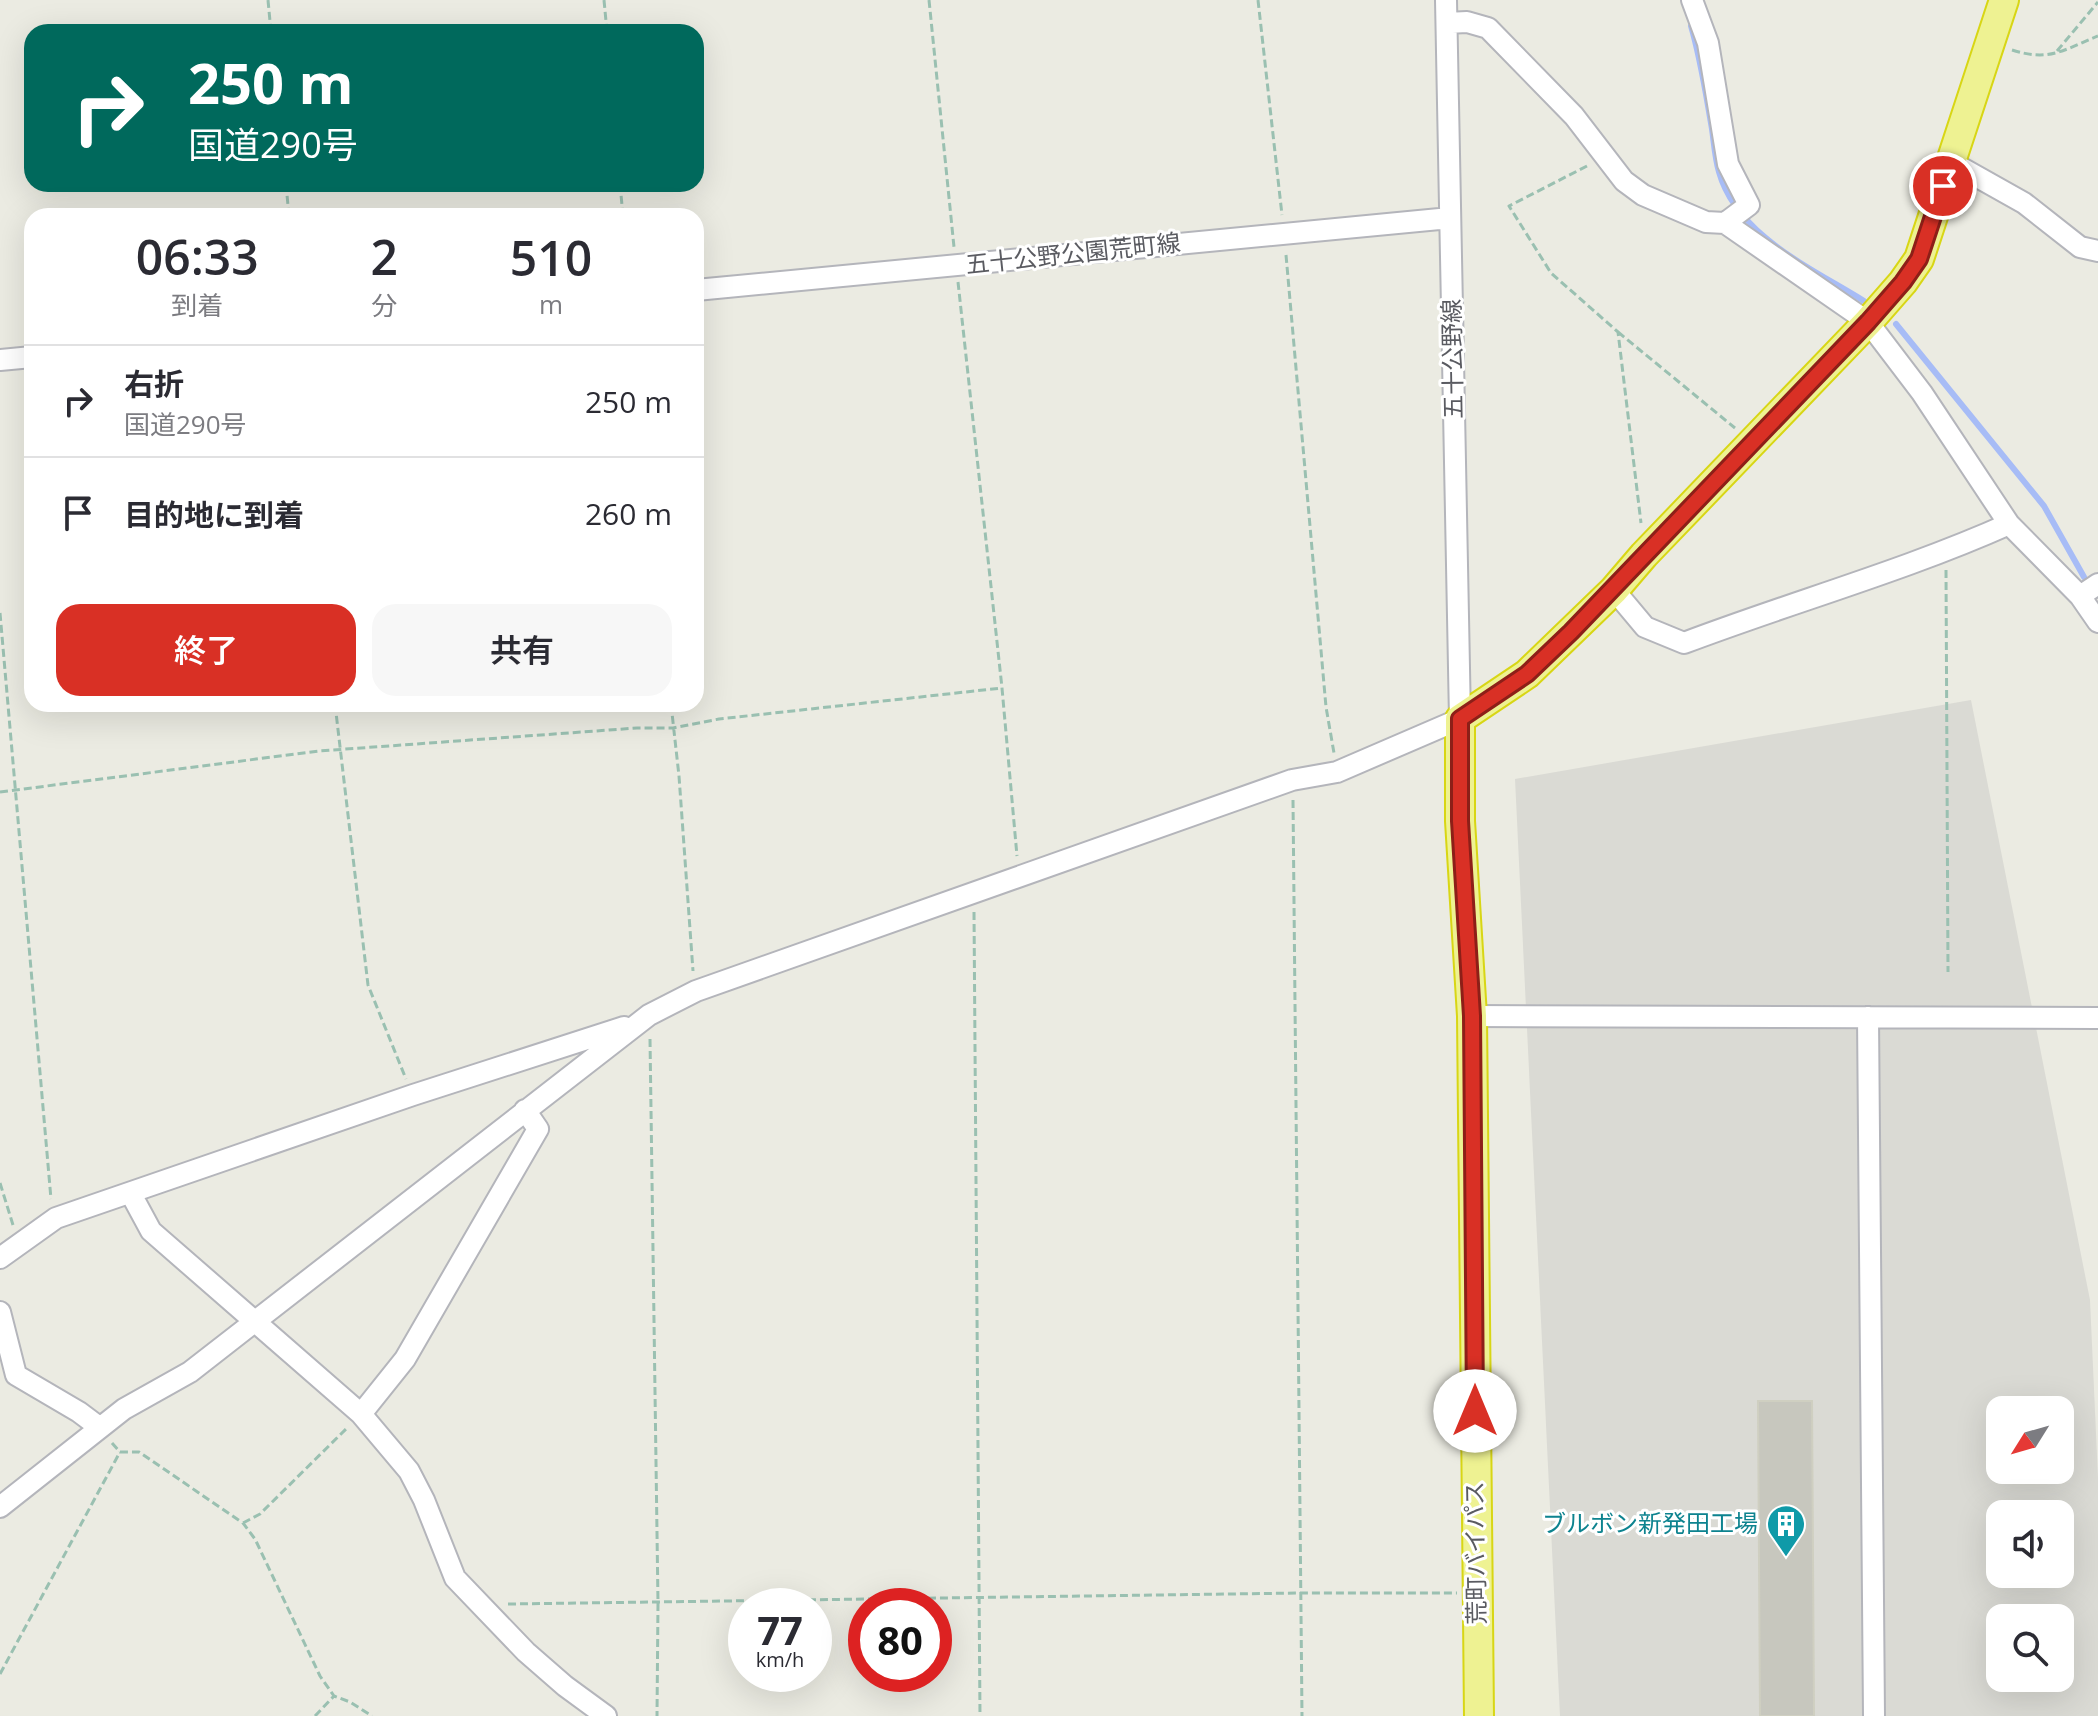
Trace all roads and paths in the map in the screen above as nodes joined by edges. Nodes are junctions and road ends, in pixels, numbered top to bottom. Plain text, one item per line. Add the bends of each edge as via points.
1 (268, 0) edge
2 (604, 0) edge
3 (929, 0) edge
4 (1258, 0) edge
5 (1446, 0) edge
6 (1692, 0) edge
7 (2004, 0) edge
8 (2098, 2) edge
9 (1447, 23) junction
10 (270, 24) edge
11 (606, 24) edge
12 (2098, 36) edge
13 (1990, 43) junction
14 (2055, 54) junction
15 (1604, 157) junction
16 (1951, 162) junction
17 (1450, 218) junction
18 (1725, 223) junction
19 (1284, 234) junction
20 (2098, 251) edge
21 (956, 266) junction
22 (704, 289) edge
23 (1868, 322) junction
24 (1618, 332) junction
25 (24, 358) edge
26 (0, 360) edge
27 (1753, 443) junction
28 (2009, 524) junction
29 (1945, 551) junction
30 (1644, 555) junction
31 (2098, 584) edge
32 (1614, 590) junction
33 (2080, 596) junction
34 (0, 613) edge
35 (2098, 622) edge
36 (1002, 688) junction
37 (336, 712) edge
38 (672, 712) edge
39 (1460, 719) junction
40 (673, 728) junction
41 (338, 750) junction
42 (1337, 772) junction
43 (1292, 780) junction
44 (16, 790) junction
45 (0, 792) edge
46 (1019, 878) junction
47 (974, 893) junction
48 (1948, 972) dead end
49 (696, 991) junction
50 (1472, 1016) junction
51 (1868, 1017) junction
52 (2098, 1018) edge
53 (644, 1019) junction
54 (413, 1095) junction
55 (525, 1110) junction
56 (0, 1183) edge
57 (131, 1194) junction
58 (56, 1218) junction
59 (20, 1244) junction
60 (0, 1258) edge
61 (0, 1312) edge
62 (253, 1321) junction
63 (361, 1414) junction
64 (99, 1427) junction
65 (120, 1452) junction
66 (0, 1507) edge
67 (243, 1523) junction
68 (1300, 1593) junction
69 (1476, 1593) junction
70 (979, 1597) junction
71 (658, 1603) junction
72 (477, 1604) junction
73 (0, 1674) edge
74 (334, 1696) junction
75 (315, 1716) edge
76 (372, 1716) edge
77 (606, 1716) edge
78 (657, 1716) edge
79 (980, 1716) edge
80 (1302, 1716) edge
81 (1479, 1716) edge
82 (1874, 1716) edge

1 - 10 path
2 - 11 path
3 - 21 path
4 - 19 path
5 - 9 street, 五十公野線
6 - 18 street via 1708,43 1728,164 1749,205
7 - 13 highway
8 - 14 path
9 - 15 street via 1488,28 1574,116
9 - 17 street, 五十公野線
12 - 14 path
13 - 14 path via 2035,57
13 - 16 highway
15 - 18 street via 1643,195 1706,222
15 - 24 path via 1509,206 1551,273
16 - 20 street via 2024,203 2080,247
16 - 23 highway via 1919,259
17 - 19 street, 五十公野公園荒町線
17 - 39 street, 五十公野線
18 - 23 street
19 - 21 street, 五十公野公園荒町線
19 - 42 path via 1326,707
21 - 22 street, 五十公野公園荒町線
21 - 36 path
23 - 27 highway
23 - 28 street
24 - 27 path
24 - 30 path
25 - 26 street
27 - 30 highway
28 - 29 street
28 - 33 street
29 - 32 street via 1684,643 1645,627
29 - 48 path
30 - 32 highway
31 - 33 street
32 - 39 highway via 1527,674
33 - 35 street
34 - 44 path
36 - 40 path
36 - 46 path
37 - 41 path
38 - 40 path
39 - 42 street
39 - 50 highway, 荒町バイパス via 1460,821
40 - 41 path
40 - 49 path
41 - 44 path
41 - 54 path via 368,985
42 - 43 street
43 - 46 street
43 - 68 path
44 - 45 path
44 - 58 path
46 - 47 street
47 - 49 street
47 - 70 path
49 - 53 street
50 - 51 street
50 - 69 highway, 荒町バイパス
51 - 52 street
51 - 82 street
53 - 54 street
53 - 55 street
53 - 71 path
54 - 57 street
55 - 62 street
55 - 63 street via 538,1129 405,1359
56 - 59 path
57 - 58 street
57 - 62 street via 151,1231
58 - 59 street
59 - 60 street
61 - 64 street via 16,1375
62 - 63 street
62 - 64 street via 190,1372
63 - 67 path via 260,1514
63 - 72 street via 409,1471 455,1578
64 - 65 path
64 - 66 street
65 - 67 path via 139,1452
65 - 73 path
67 - 74 path
68 - 69 path
68 - 70 path
68 - 80 path
69 - 81 highway, 荒町バイパス
70 - 71 path
70 - 79 path
71 - 72 path
71 - 78 path
72 - 77 street via 565,1686
74 - 75 path
74 - 76 path

